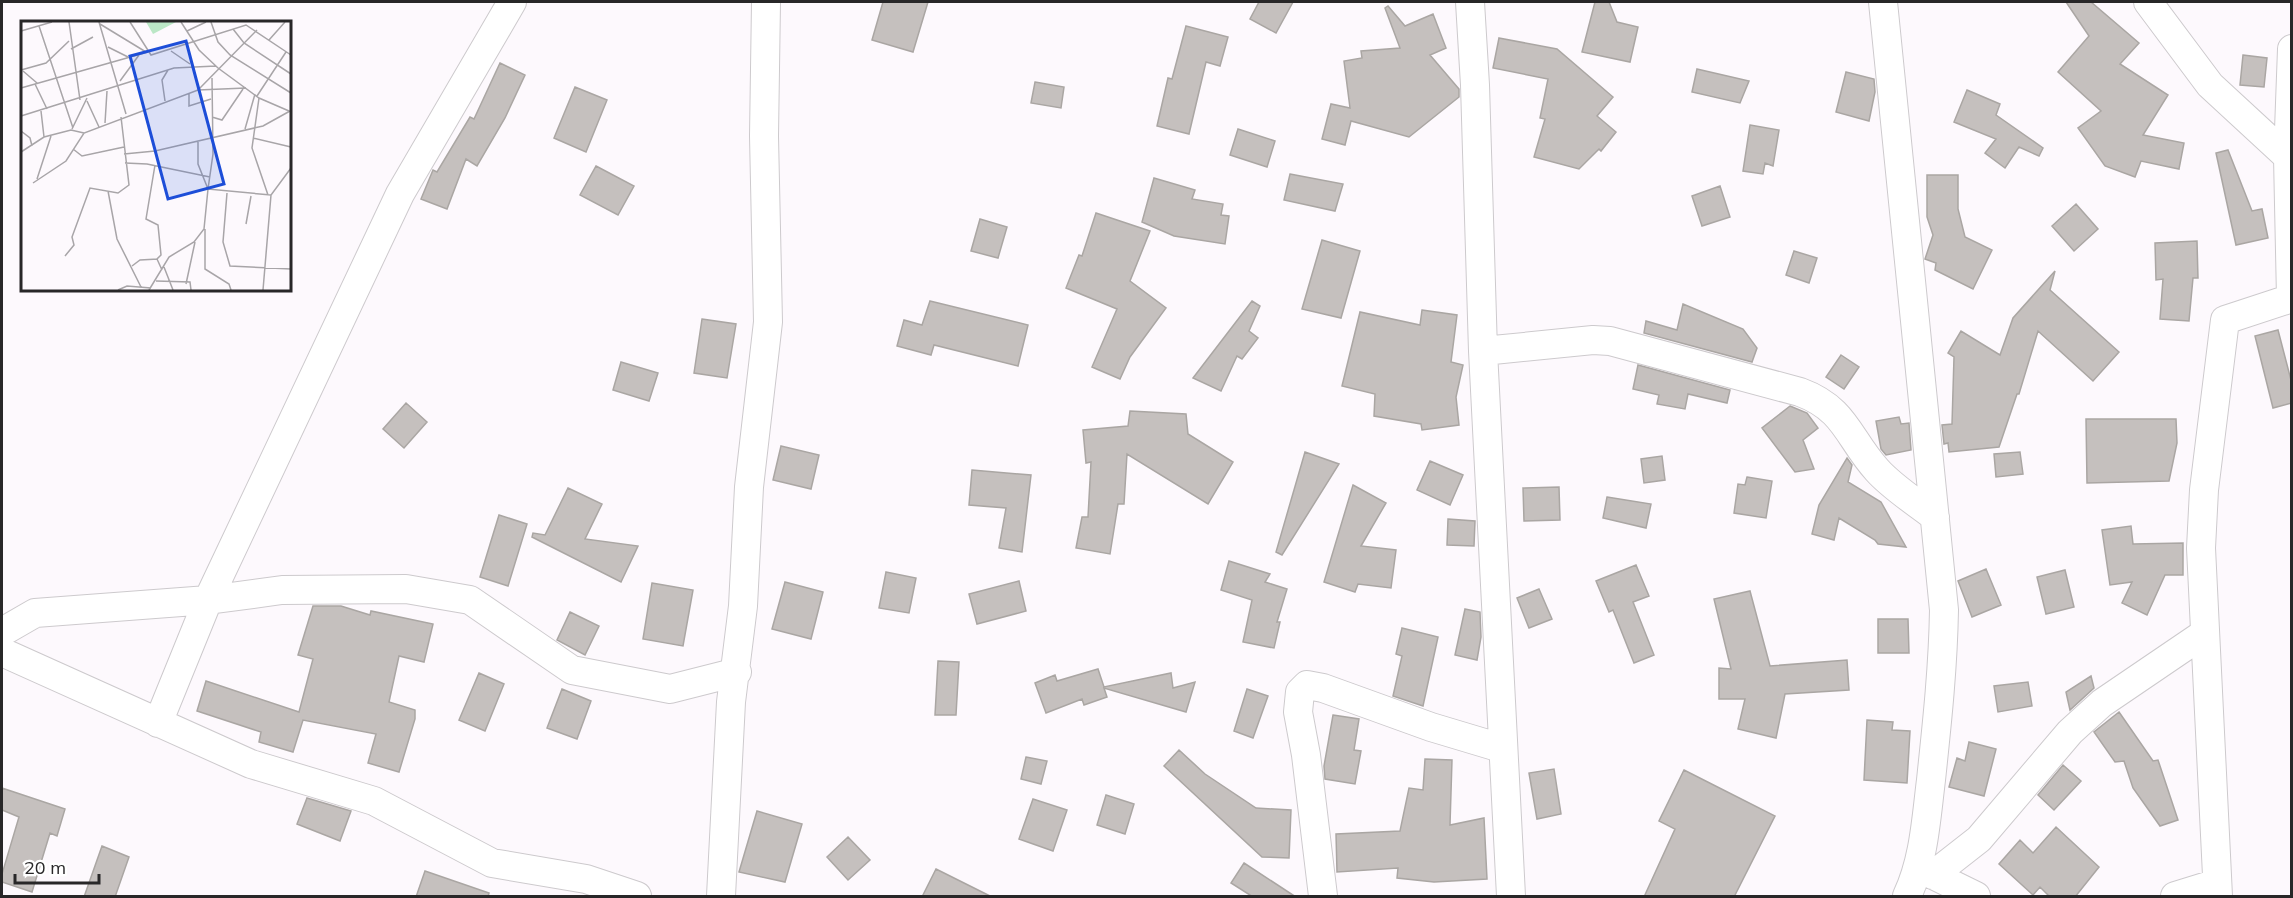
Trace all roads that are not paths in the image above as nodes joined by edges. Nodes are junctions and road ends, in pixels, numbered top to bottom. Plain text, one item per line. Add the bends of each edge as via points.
1 (512, 2) edge
2 (766, 2) edge
3 (1470, 2) edge
4 (1883, 2) edge
5 (2148, 2) edge
6 (2292, 49) edge
7 (2288, 158) junction
8 (2291, 256) edge
9 (2291, 298) edge
10 (1483, 351) junction
11 (1935, 517) junction
12 (208, 600) junction
13 (2, 632) edge
14 (2205, 633) junction
15 (2, 652) edge
16 (737, 672) junction
17 (158, 723) junction
18 (1501, 748) junction
19 (1926, 872) junction
20 (2218, 890) edge
21 (1513, 894) edge
22 (637, 897) edge
23 (721, 897) edge
24 (1323, 897) edge
25 (1907, 897) edge
26 (1976, 897) edge
27 (2175, 897) edge

1 - 12 street via 400,194
2 - 16 street via 768,322 749,487
3 - 10 street
4 - 11 street
5 - 7 street via 2210,85
6 - 7 street
7 - 8 street
8 - 9 street
9 - 14 street via 2225,320 2204,490 2201,548
10 - 11 street via 1610,341 1800,392 1839,415 1877,471
10 - 18 street
11 - 19 street via 1944,610 1943,674
12 - 13 street via 35,613
12 - 16 street via 282,590 406,589 470,600 572,670 670,689
12 - 17 street
14 - 19 street via 2102,703 2070,732 1979,839
14 - 20 street
15 - 17 street
16 - 23 street via 731,702
17 - 22 street via 251,764 374,801 492,863 586,879
18 - 21 street
18 - 24 street via 1307,685 1300,692 1298,712
19 - 25 street
19 - 26 street
20 - 27 street

